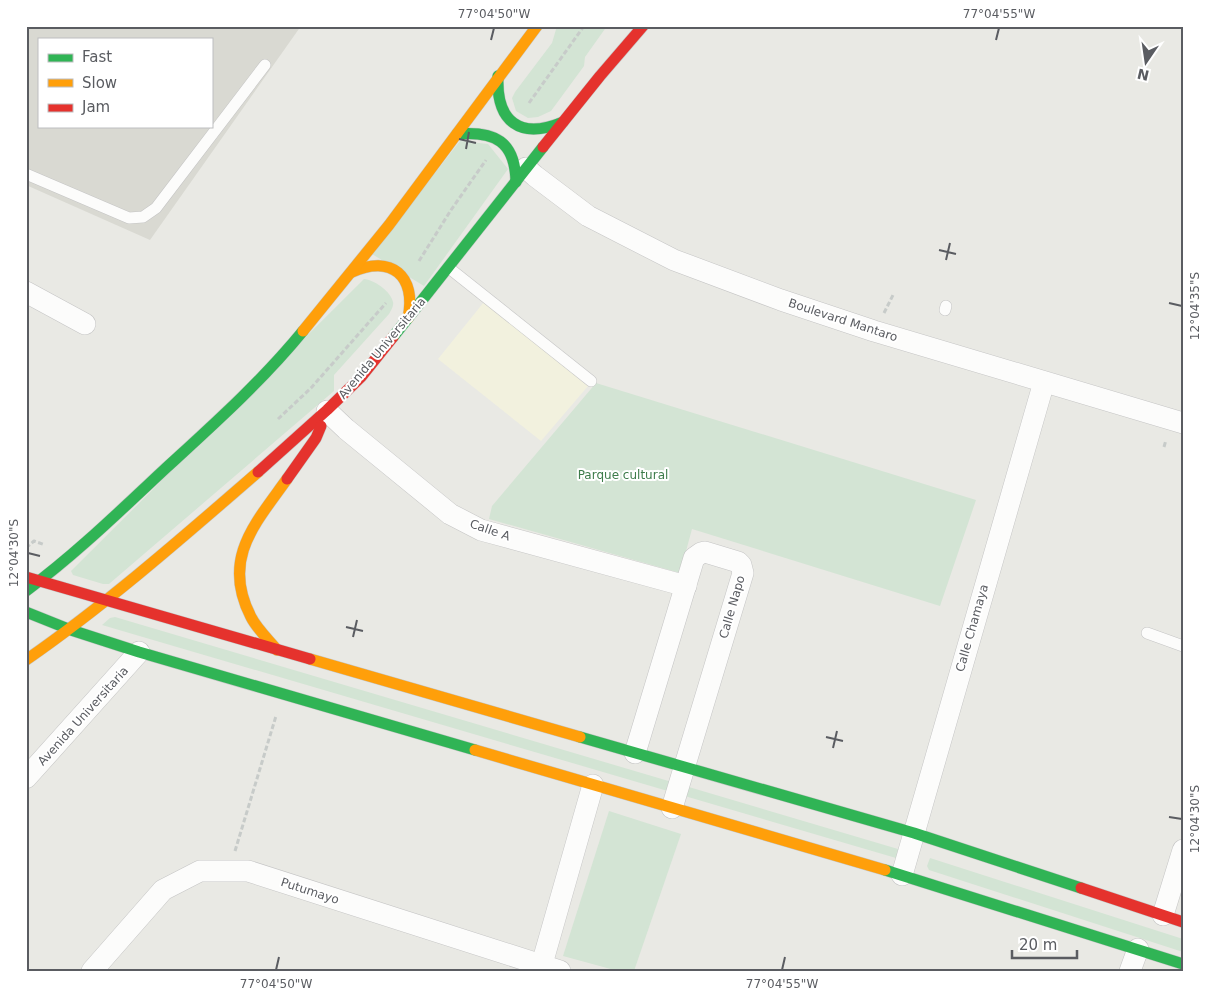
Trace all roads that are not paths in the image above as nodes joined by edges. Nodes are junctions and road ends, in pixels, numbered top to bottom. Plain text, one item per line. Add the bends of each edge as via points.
1 (537, 26) edge
2 (643, 26) edge
3 (265, 65) dead end
4 (498, 76) junction
5 (563, 122) junction
6 (457, 134) junction
7 (26, 174) edge
8 (521, 175) junction
9 (448, 268) junction
10 (352, 272) junction
11 (26, 292) edge
12 (408, 318) junction
13 (85, 324) dead end
14 (591, 381) dead end
15 (1044, 382) junction
16 (327, 411) junction
17 (1183, 423) edge
18 (26, 577) edge
19 (39, 582) junction
20 (686, 586) junction
21 (26, 590) edge
22 (106, 601) junction
23 (26, 612) edge
24 (71, 630) junction
25 (1147, 633) dead end
26 (1183, 646) edge
27 (277, 650) junction
28 (139, 652) junction
29 (26, 660) edge
30 (635, 753) junction
31 (684, 767) junction
32 (26, 778) edge
33 (593, 785) junction
34 (672, 808) junction
35 (914, 833) junction
36 (1183, 850) edge
37 (902, 875) junction
38 (1173, 918) edge
39 (1138, 949) junction
40 (1183, 964) edge
41 (547, 969) edge
42 (92, 971) edge
43 (1130, 971) edge

1 - 4 main road
2 - 5 main road, Avenida Universitaria
3 - 7 lane via 156,208 143,217 129,218
4 - 5 main road via 498,103 514,124 539,131
4 - 6 main road
5 - 8 main road, Avenida Universitaria
6 - 8 main road via 488,134 501,140
6 - 10 main road
8 - 9 main road, Avenida Universitaria
8 - 15 street, Boulevard Mantaro via 535,176 588,216 674,260 874,331
9 - 12 main road, Avenida Universitaria
9 - 14 lane
10 - 12 main road via 373,264 395,270 410,288 412,303
10 - 19 main road via 296,341 249,391
11 - 13 street
12 - 16 main road, Avenida Universitaria via 361,377
15 - 17 street, Boulevard Mantaro
15 - 35 street, Calle Chamaya
16 - 20 street, Calle A via 450,514 481,530
16 - 22 main road, Avenida Universitaria
16 - 27 main road via 316,438 250,530 242,553 238,577 243,597 251,618
18 - 19 main road
19 - 21 main road
19 - 22 main road
20 - 30 street, Calle Napo
20 - 31 street, Calle Napo via 694,558 701,553 709,552 734,560 742,569
22 - 24 main road, Avenida Universitaria
22 - 27 main road
23 - 24 main road
24 - 28 main road
24 - 29 main road, Avenida Universitaria
25 - 26 lane
27 - 30 main road
28 - 32 street, Avenida Universitaria
28 - 33 main road
30 - 31 main road
31 - 34 street, Calle Napo
31 - 35 main road
33 - 34 main road
33 - 41 street
34 - 37 main road
35 - 37 street, Calle Chamaya
35 - 38 main road
36 - 38 street
37 - 39 main road
39 - 40 main road
39 - 43 street
41 - 42 street, Putumayo via 248,871 200,871 163,890

